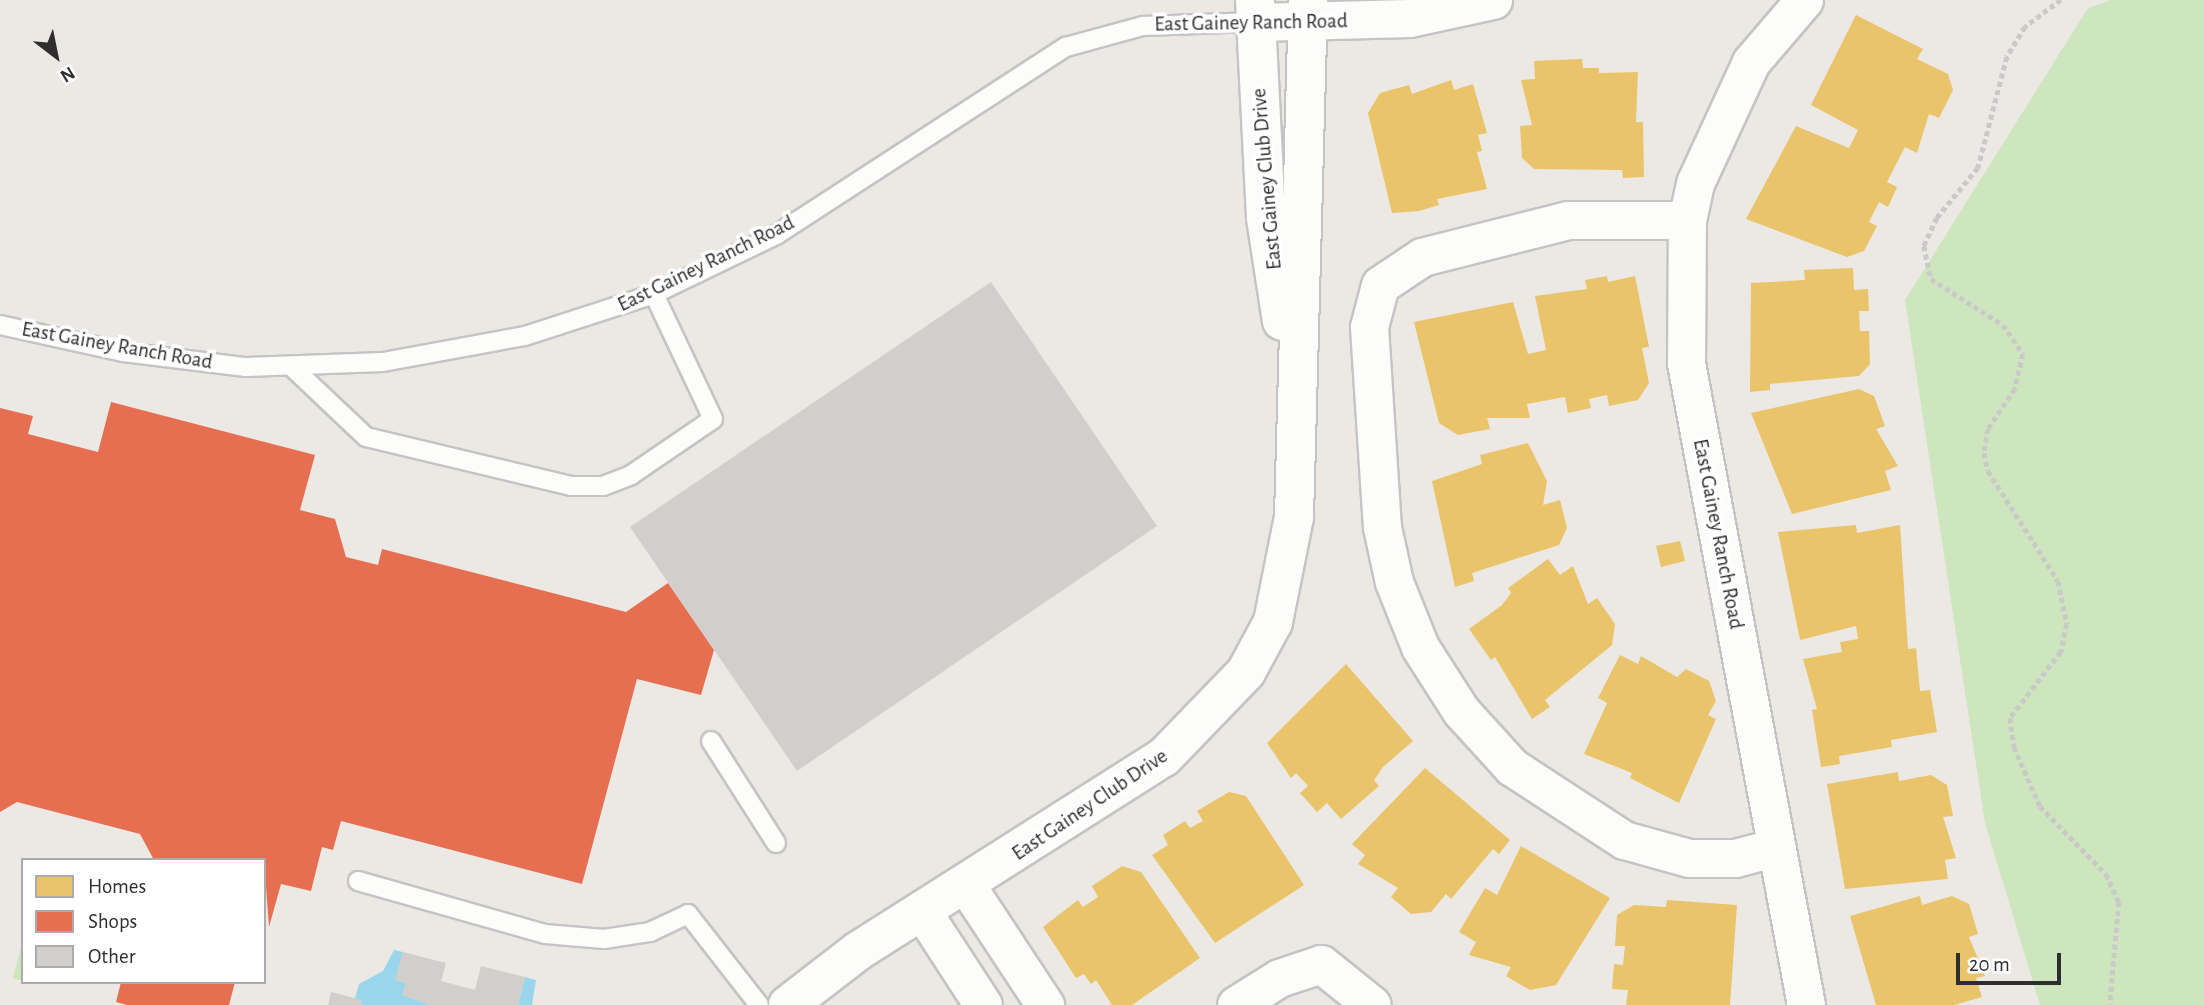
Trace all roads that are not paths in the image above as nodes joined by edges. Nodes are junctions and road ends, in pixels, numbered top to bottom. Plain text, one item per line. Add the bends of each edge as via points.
1 (1493, 0) edge
2 (1804, 0) edge
3 (1256, 11) edge
4 (1308, 11) edge
5 (1687, 220) junction
6 (654, 294) junction
7 (0, 325) edge
8 (293, 368) junction
9 (1294, 399) junction
10 (711, 741) dead end
11 (776, 843) dead end
12 (1777, 847) junction
13 (358, 881) dead end
14 (966, 885) junction
15 (922, 911) junction
16 (759, 1005) edge
17 (788, 1005) edge
18 (983, 1005) edge
19 (1045, 1005) edge
20 (1236, 1005) edge
21 (1372, 1005) edge
22 (1806, 1005) edge

1 - 4 street, East Gainey Ranch Road via 1410,18
2 - 5 street, East Gainey Ranch Road via 1751,62 1710,139
3 - 4 street, East Gainey Ranch Road
3 - 6 lane, East Gainey Ranch Road via 1143,26 1066,47 776,235
3 - 9 street, East Gainey Club Drive via 1266,218
4 - 9 street, East Gainey Club Drive
5 - 12 street, East Gainey Ranch Road via 1686,362
5 - 12 street via 1568,220 1422,257 1380,285 1369,327 1382,527 1394,582 1420,646 1461,711 1512,767 1623,839 1689,858 1735,858
6 - 8 lane, East Gainey Ranch Road via 471,349
6 - 8 lane via 713,419 631,475 603,486 571,486 366,437 348,427
7 - 8 lane, East Gainey Ranch Road via 160,358
9 - 14 street, East Gainey Club Drive via 1294,517 1286,576 1273,622 1246,672 1164,758
10 - 11 lane
12 - 22 street, East Gainey Ranch Road
13 - 16 lane via 545,934 604,939 650,932 688,914
14 - 15 street, East Gainey Club Drive
14 - 19 street
15 - 17 street, East Gainey Club Drive
15 - 18 street
20 - 21 street via 1279,978 1321,964

